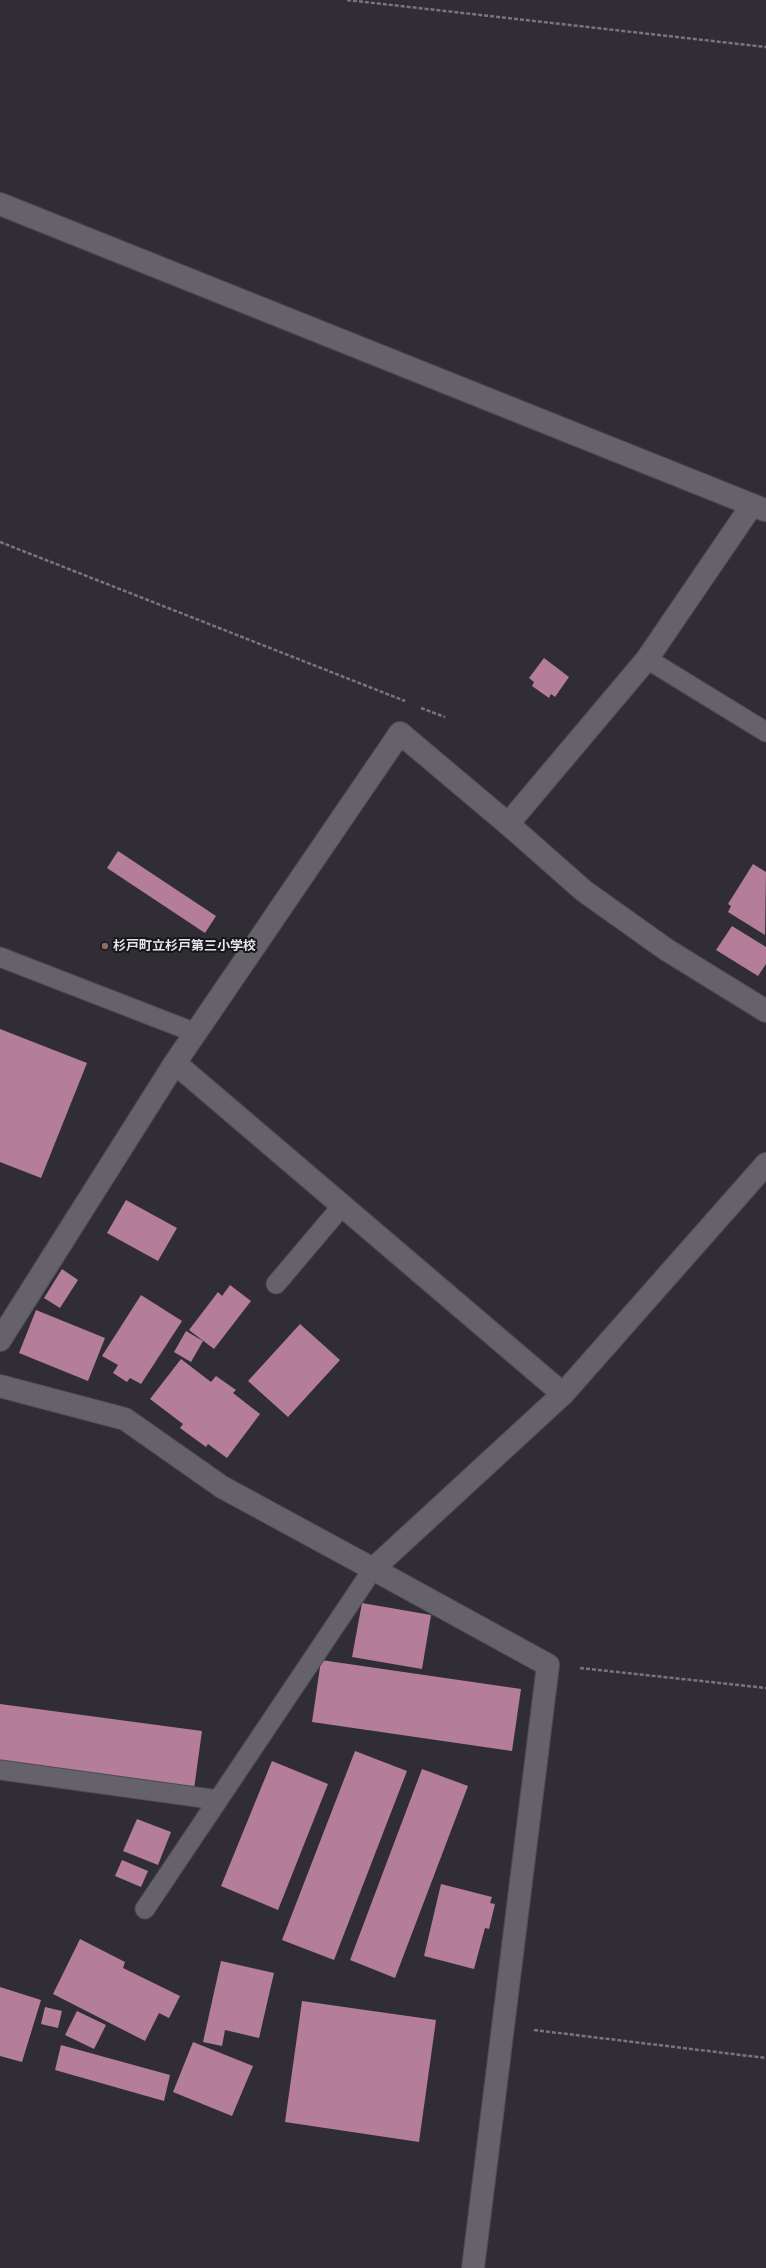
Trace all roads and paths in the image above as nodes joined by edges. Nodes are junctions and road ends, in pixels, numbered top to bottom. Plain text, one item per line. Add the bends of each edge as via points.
1 (347, 0) edge
2 (766, 47) edge
3 (0, 204) edge
4 (759, 507) edge
5 (0, 542) edge
6 (647, 659) junction
7 (408, 702) dead end
8 (415, 705) dead end
9 (444, 717) dead end
10 (766, 732) edge
11 (508, 824) junction
12 (0, 957) edge
13 (766, 1011) edge
14 (196, 1033) junction
15 (176, 1063) junction
16 (766, 1164) edge
17 (342, 1206) junction
18 (276, 1284) dead end
19 (0, 1340) edge
20 (0, 1386) edge
21 (563, 1394) junction
22 (373, 1569) junction
23 (548, 1665) junction
24 (766, 1688) edge
25 (0, 1770) edge
26 (218, 1800) junction
27 (145, 1909) dead end
28 (503, 2026) junction
29 (766, 2058) edge
30 (473, 2268) edge

1 - 2 path
3 - 4 street
4 - 6 street
5 - 7 path
6 - 10 lane
6 - 11 street
8 - 9 path
11 - 13 street via 584,892 667,950
11 - 14 street via 400,733
12 - 14 lane
14 - 15 street
15 - 17 street
15 - 19 street
16 - 21 street
17 - 18 lane
17 - 21 street
20 - 22 street via 125,1419 222,1487
21 - 22 street
22 - 23 street
22 - 26 lane
23 - 24 path
23 - 28 street
25 - 26 lane
26 - 27 lane
28 - 29 path
28 - 30 street

